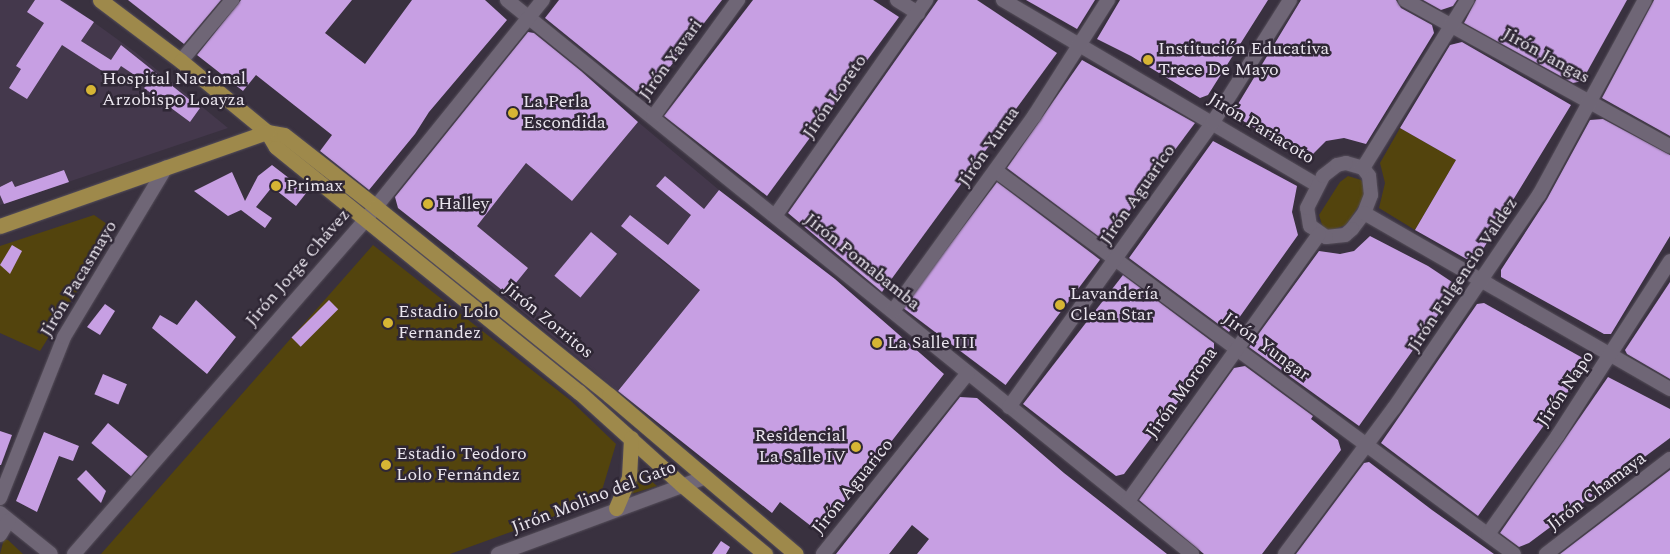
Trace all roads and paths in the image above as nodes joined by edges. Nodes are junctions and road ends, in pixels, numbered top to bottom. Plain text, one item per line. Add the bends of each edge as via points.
1 (100, 0) edge
2 (232, 0) edge
3 (507, 0) edge
4 (543, 0) edge
5 (738, 0) edge
6 (898, 0) edge
7 (926, 0) edge
8 (1003, 0) edge
9 (1108, 0) edge
10 (1290, 0) edge
11 (1405, 0) edge
12 (1467, 0) edge
13 (1645, 0) edge
14 (918, 13) junction
15 (530, 19) junction
16 (1453, 26) junction
17 (1080, 46) junction
18 (181, 61) junction
19 (1592, 102) junction
20 (652, 117) junction
21 (1213, 122) junction
22 (267, 132) junction
23 (1670, 146) edge
24 (166, 167) junction
25 (1362, 168) junction
26 (996, 171) junction
27 (1318, 185) junction
28 (376, 207) junction
29 (1364, 213) junction
30 (775, 216) junction
31 (366, 219) junction
32 (0, 226) edge
33 (1319, 234) junction
34 (1116, 260) junction
35 (1670, 261) edge
36 (1482, 281) junction
37 (893, 311) junction
38 (1236, 349) junction
39 (1611, 356) junction
40 (968, 372) junction
41 (1670, 389) edge
42 (1010, 407) junction
43 (631, 438) junction
44 (1368, 446) junction
45 (1670, 459) edge
46 (704, 478) junction
47 (682, 485) junction
48 (0, 498) edge
49 (1128, 502) junction
50 (616, 508) junction
51 (5, 516) edge
52 (1488, 534) junction
53 (0, 535) edge
54 (51, 554) edge
55 (74, 554) edge
56 (498, 554) edge
57 (765, 554) edge
58 (796, 554) edge
59 (823, 554) edge
60 (1192, 554) edge
61 (1285, 554) edge
62 (1514, 554) edge
63 (1546, 554) edge

1 - 18 main road, Jirón Zorritos
2 - 18 street
3 - 15 street, Jirón Pomabamba
4 - 15 street, Jirón Jorge Chávez
5 - 20 street, Jirón Yavari
6 - 14 street
7 - 14 street, Jirón Loreto
8 - 17 street, Jirón Pariacoto
9 - 17 street, Jirón Yurua
10 - 21 street, Jirón Aguarico
11 - 16 street, Jirón Jangas
12 - 16 street
13 - 19 street, Jirón Fulgencio Valdez
14 - 30 street, Jirón Loreto
15 - 20 street, Jirón Pomabamba
15 - 28 street, Jirón Jorge Chávez
16 - 19 street, Jirón Jangas
16 - 25 street
17 - 21 street, Jirón Pariacoto
17 - 26 street, Jirón Yurua
18 - 22 main road, Jirón Zorritos
19 - 23 street, Jirón Jangas
19 - 36 street, Jirón Fulgencio Valdez via 1553,174
20 - 30 street, Jirón Pomabamba
21 - 27 street, Jirón Pariacoto
21 - 34 street, Jirón Aguarico
22 - 24 main road
22 - 28 main road, Jirón Zorritos via 284,135
22 - 31 main road, Jirón Zorritos via 276,147
24 - 32 main road
24 - 48 street, Jirón Pacasmayo via 64,337
25 - 27 street via 1355,164 1337,164 1329,169
25 - 29 street via 1372,185
26 - 34 street, Jirón Yungar
26 - 37 street, Jirón Yurua
27 - 33 street via 1306,216 1310,226
28 - 31 street, Jirón Jorge Chávez
28 - 46 main road, Jirón Zorritos via 609,395
29 - 33 street via 1345,235 1335,238
29 - 36 street
30 - 37 street, Jirón Pomabamba
31 - 43 main road, Jirón Zorritos
31 - 55 street, Jirón Jorge Chávez
33 - 38 street, Jirón Morona
34 - 38 street, Jirón Yungar
34 - 42 street, Jirón Aguarico
35 - 39 street, Jirón Napo
36 - 39 street
36 - 44 street, Jirón Fulgencio Valdez
37 - 40 street, Jirón Pomabamba
38 - 44 street, Jirón Yungar
38 - 49 street, Jirón Morona
39 - 41 street
39 - 52 street, Jirón Napo
40 - 42 street, Jirón Pomabamba
40 - 59 street, Jirón Aguarico
42 - 49 street, Jirón Pomabamba
43 - 47 main road, Jirón Zorritos
43 - 50 main road via 629,477
44 - 52 street, Jirón Yungar
44 - 61 street, Jirón Fulgencio Valdez
45 - 63 street, Jirón Chamaya
46 - 47 street, Jirón Molino del Gato
46 - 58 main road, Jirón Zorritos
47 - 50 street, Jirón Molino del Gato
47 - 57 main road, Jirón Zorritos
49 - 60 street, Jirón Pomabamba
50 - 56 street, Jirón Molino del Gato
51 - 53 street
51 - 54 street
52 - 62 street, Jirón Yungar

